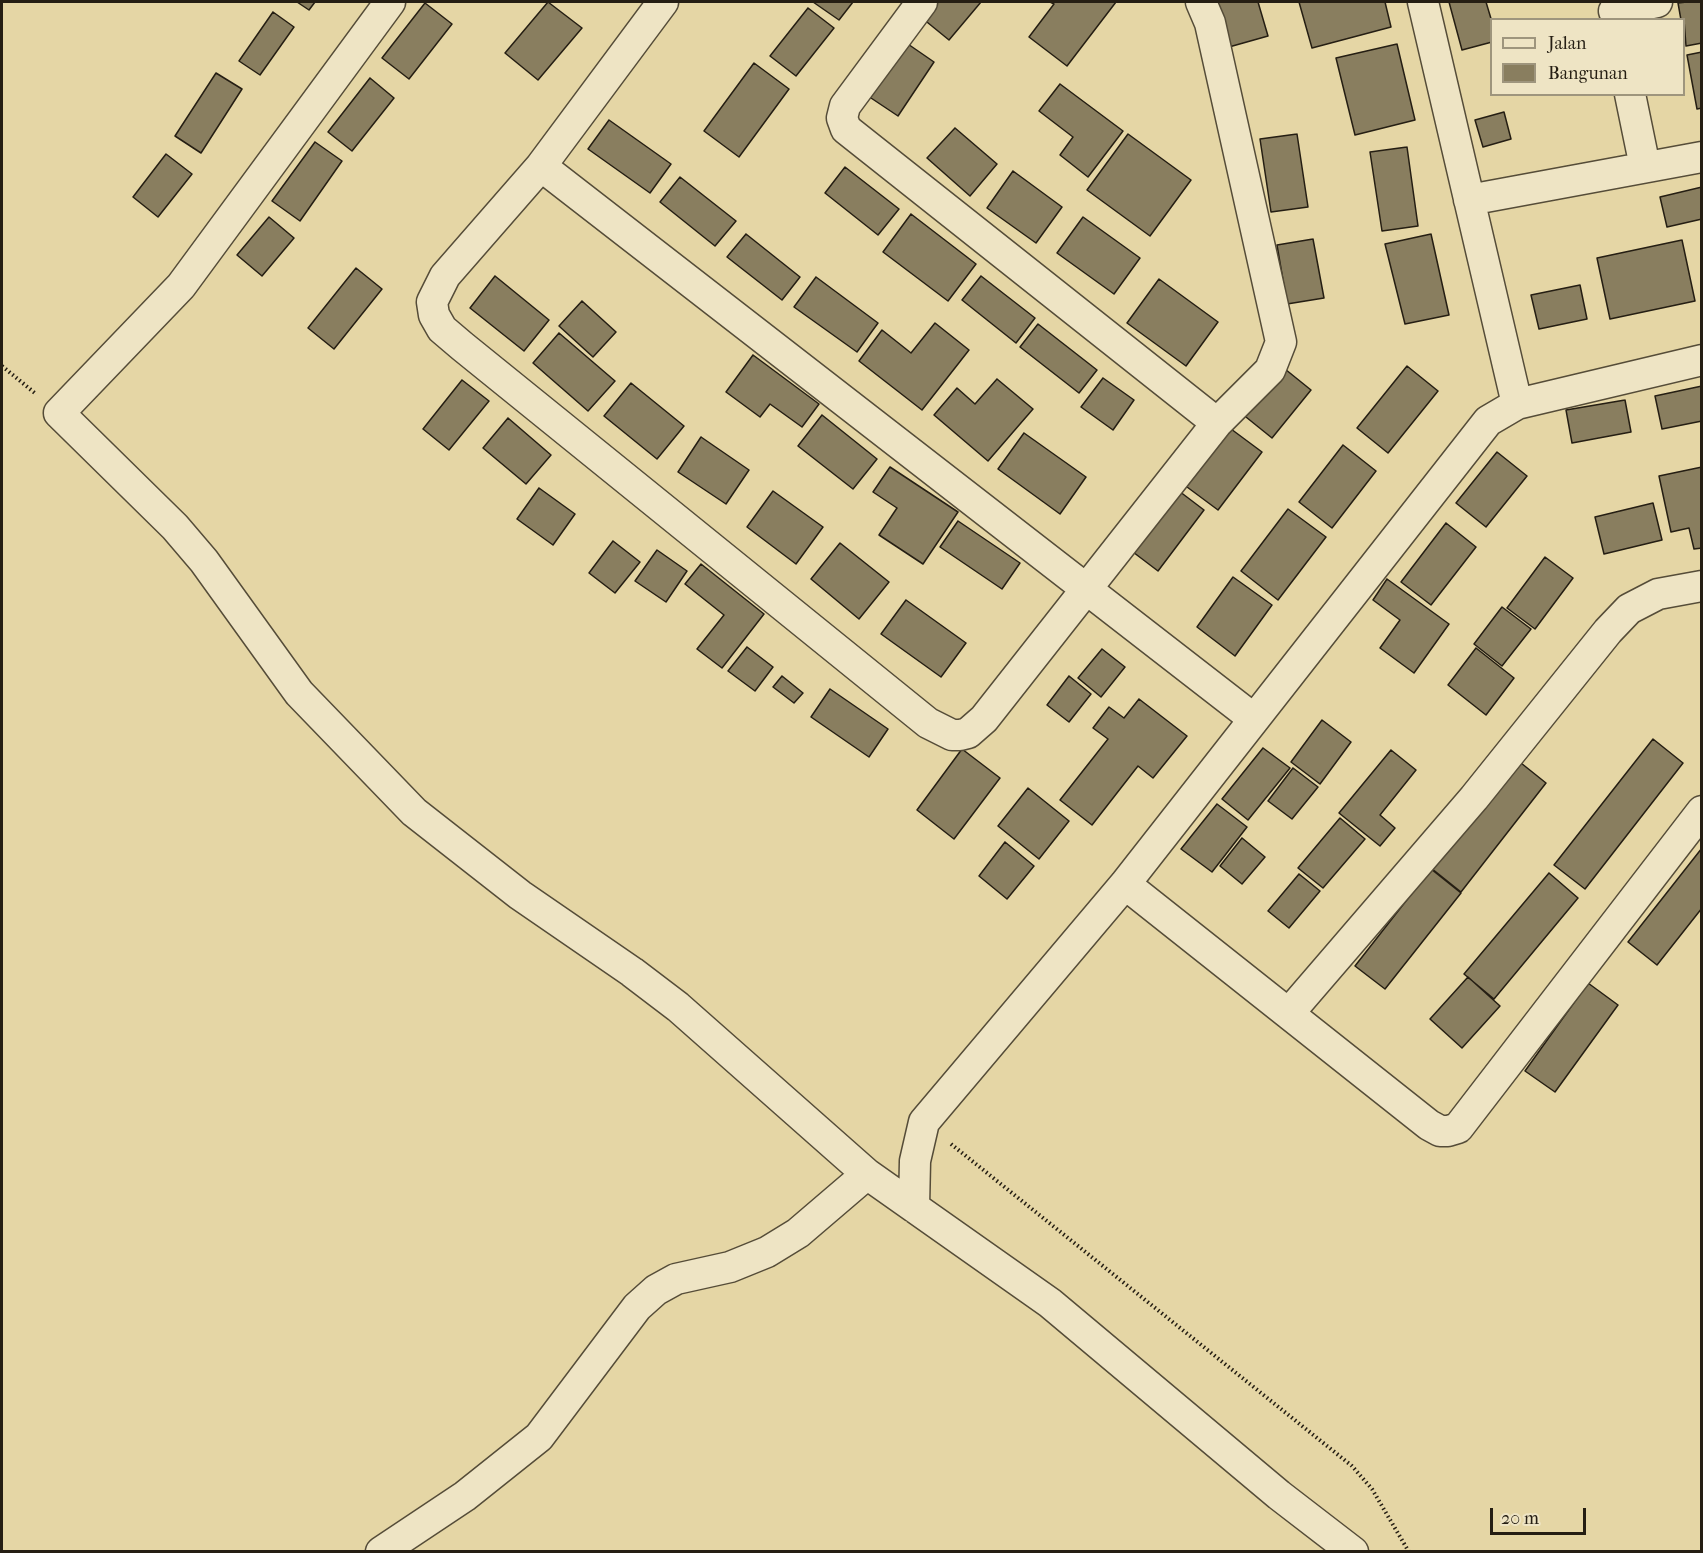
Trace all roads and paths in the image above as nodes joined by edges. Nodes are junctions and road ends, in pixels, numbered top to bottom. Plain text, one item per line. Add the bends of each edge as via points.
1 (390, 2) edge
2 (663, 2) edge
3 (922, 2) edge
4 (1201, 2) edge
5 (1423, 2) edge
6 (1656, 2) edge
7 (1614, 11) edge
8 (1630, 96) edge
9 (1701, 157) edge
10 (542, 166) junction
11 (1645, 167) junction
12 (1468, 200) junction
13 (1701, 360) edge
14 (2, 366) edge
15 (1517, 404) junction
16 (59, 413) junction
17 (1217, 423) junction
18 (1701, 586) edge
19 (1086, 589) junction
20 (1254, 719) junction
21 (1701, 811) edge
22 (1125, 884) junction
23 (1289, 1013) junction
24 (924, 1122) junction
25 (867, 1174) junction
26 (914, 1207) junction
27 (381, 1551) edge
28 (1353, 1551) edge
29 (1409, 1551) edge

1 - 16 street via 181,286
2 - 10 street
3 - 17 street via 844,106 842,118 846,129
4 - 17 street via 1210,23 1281,342 1270,370
5 - 12 street
6 - 7 street
8 - 11 street
9 - 11 street
10 - 19 street
10 - 19 street via 445,276 432,302 442,329 928,723 952,735 968,733 984,719
11 - 12 street
12 - 15 street
13 - 15 street
14 - 16 path
15 - 20 street via 1488,422
16 - 25 street via 175,527 299,693 414,812 520,895 678,1007
17 - 19 street
18 - 23 street via 1658,594 1622,616 1474,798
19 - 20 street
20 - 22 street
21 - 23 street via 1458,1128 1440,1131 1430,1125
22 - 23 street
22 - 24 street
24 - 26 street via 916,1151
24 - 29 path via 1352,1466 1372,1489
25 - 26 street
25 - 27 street via 798,1233 767,1252 729,1267 676,1279 656,1290 637,1306 539,1437 465,1496
26 - 28 street via 1050,1303 1279,1495

